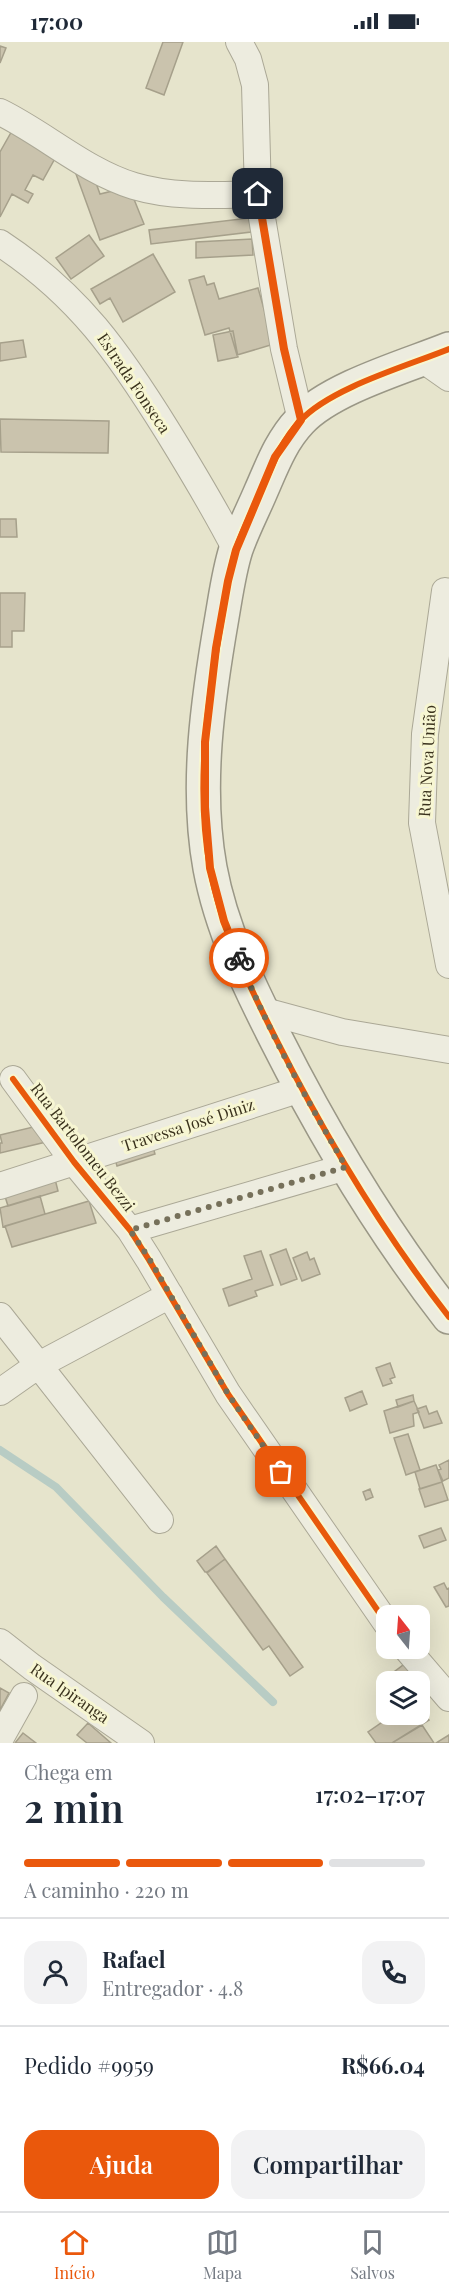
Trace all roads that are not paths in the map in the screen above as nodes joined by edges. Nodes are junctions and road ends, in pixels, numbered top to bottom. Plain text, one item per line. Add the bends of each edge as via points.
1 (239, 42) edge
2 (0, 112) edge
3 (258, 194) junction
4 (0, 243) edge
5 (435, 354) edge
6 (449, 378) edge
7 (301, 420) junction
8 (236, 550) junction
9 (445, 591) dead end
10 (449, 965) edge
11 (261, 1010) junction
12 (449, 1050) edge
13 (13, 1079) dead end
14 (301, 1089) junction
15 (74, 1162) junction
16 (346, 1167) junction
17 (0, 1186) edge
18 (130, 1230) junction
19 (170, 1295) junction
20 (0, 1316) edge
21 (449, 1317) edge
22 (37, 1366) junction
23 (0, 1392) edge
24 (160, 1520) dead end
25 (376, 1608) edge
26 (0, 1642) edge
27 (415, 1659) edge
28 (24, 1696) dead end
29 (449, 1698) edge
30 (0, 1739) edge
31 (141, 1743) edge

1 - 3 street via 255,85
2 - 3 street via 134,186 177,195
3 - 7 street via 284,349
4 - 8 street, Estrada Fonseca via 47,277 117,352 211,501
5 - 6 street
5 - 7 street via 356,386
7 - 8 street via 275,457
8 - 11 street via 216,648 205,742 205,807 210,868 224,921
9 - 10 street, Rua Nova União via 425,734 422,823
11 - 12 street via 342,1032
11 - 14 street
13 - 15 street, Rua Bartolomeu Bezzi
14 - 15 street, Travessa José Diniz
14 - 16 street
15 - 17 street, Travessa José Diniz
15 - 18 street, Rua Bartolomeu Bezzi
16 - 18 street
16 - 21 street
18 - 19 street, Rua Bartolomeu Bezzi
19 - 22 street
19 - 25 street, Rua Bartolomeu Bezzi via 228,1394
20 - 22 street
22 - 23 street
22 - 24 street
26 - 31 street, Rua Ipiranga
27 - 29 street
28 - 30 street

